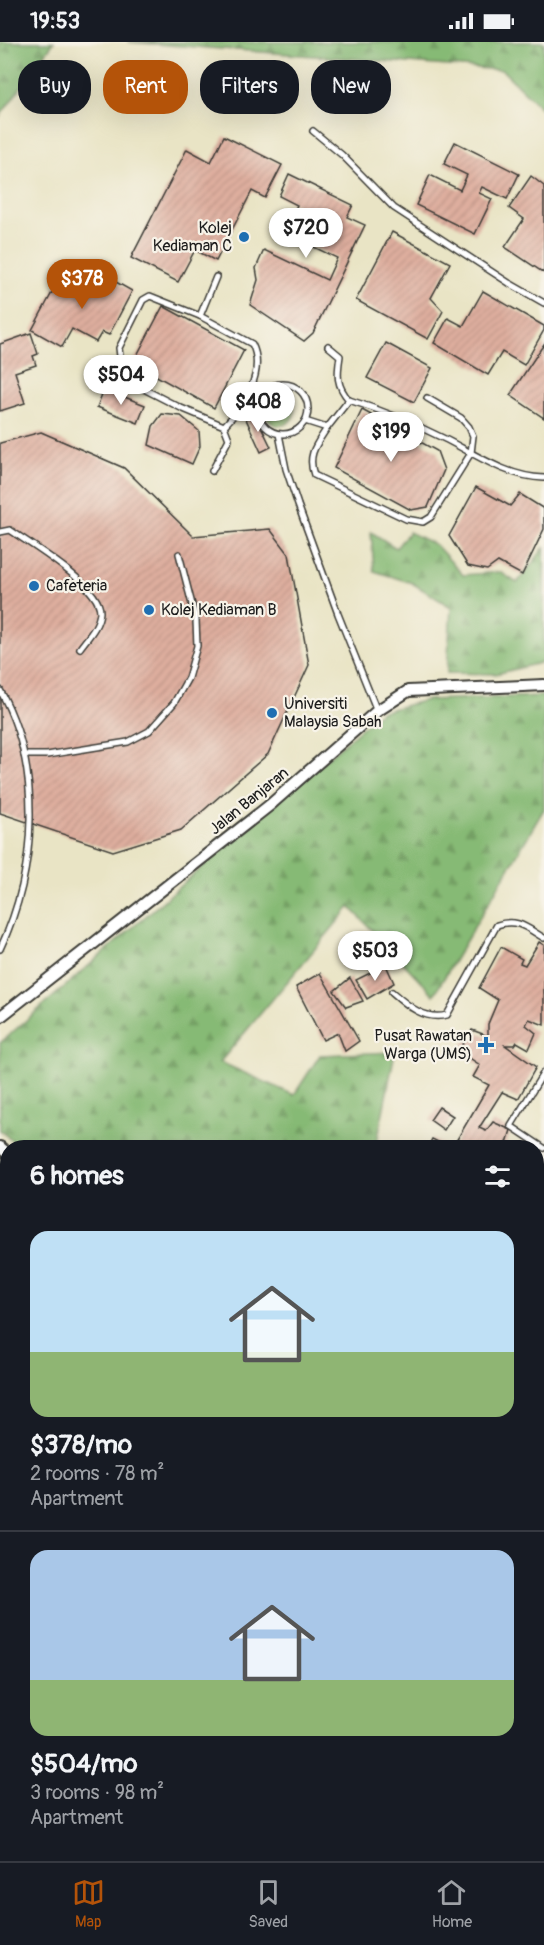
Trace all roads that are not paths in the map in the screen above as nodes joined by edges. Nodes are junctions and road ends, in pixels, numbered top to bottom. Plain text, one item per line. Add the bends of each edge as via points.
1 (313, 130) dead end
2 (216, 278) dead end
3 (544, 303) edge
4 (200, 316) junction
5 (328, 346) dead end
6 (248, 393) junction
7 (427, 398) dead end
8 (260, 399) junction
9 (349, 400) junction
10 (305, 421) junction
11 (224, 426) junction
12 (327, 428) junction
13 (279, 434) junction
14 (471, 453) junction
15 (212, 471) dead end
16 (544, 478) edge
17 (0, 532) edge
18 (179, 554) dead end
19 (80, 648) dead end
20 (544, 685) edge
21 (0, 690) edge
22 (377, 711) junction
23 (24, 755) junction
24 (544, 938) edge
25 (0, 949) edge
26 (392, 992) dead end
27 (0, 1017) edge
28 (544, 1072) edge
29 (532, 1140) edge

1 - 3 lane via 394,208
2 - 4 lane
4 - 6 lane via 252,344 257,363
4 - 11 lane via 150,296 143,300 119,348 121,365 132,383
5 - 9 lane via 340,356 340,389
6 - 8 lane
6 - 11 lane
7 - 14 lane via 469,427
8 - 10 lane via 270,387 294,386 306,398
8 - 13 lane via 260,418 267,429
9 - 12 lane
9 - 14 lane via 380,410
10 - 12 lane
10 - 13 lane via 297,430
11 - 15 lane via 229,439
12 - 14 lane via 314,448 310,464 314,475 414,521 423,522 431,517
13 - 22 lane via 298,505
14 - 16 lane via 510,472
17 - 19 lane via 10,530 64,566 98,599 100,611 95,628
18 - 23 lane via 196,620 196,646 188,678 174,703 149,731 128,742
20 - 22 street, Jalan Banjaran via 408,691
21 - 23 lane
22 - 27 street, Jalan Banjaran via 270,805
23 - 25 lane via 29,779 28,853 9,931
24 - 26 lane via 518,923 497,925 447,1015 435,1018 412,1008
28 - 29 lane via 511,1126

